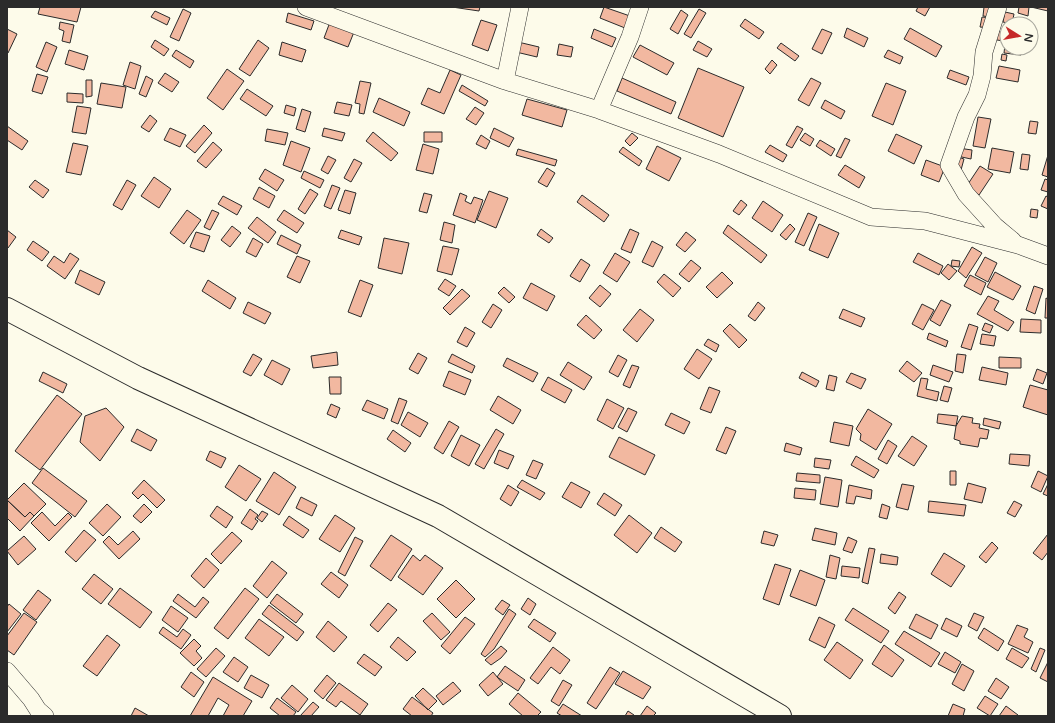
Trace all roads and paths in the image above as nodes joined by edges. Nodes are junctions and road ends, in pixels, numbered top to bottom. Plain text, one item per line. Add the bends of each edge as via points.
1 (306, 7) edge
2 (520, 7) edge
3 (640, 7) edge
4 (998, 7) edge
5 (505, 81) junction
6 (599, 110) junction
7 (1018, 245) junction
8 (1048, 256) edge
9 (7, 309) edge
10 (7, 671) edge
11 (45, 716) edge
12 (780, 716) edge

1 - 5 street
2 - 5 street
3 - 6 street
4 - 7 street via 984,52 977,95 966,117 949,165 976,206
5 - 6 street
6 - 7 street via 719,154 871,217 925,221
7 - 8 street
9 - 12 highway via 138,378 438,516
10 - 11 street

